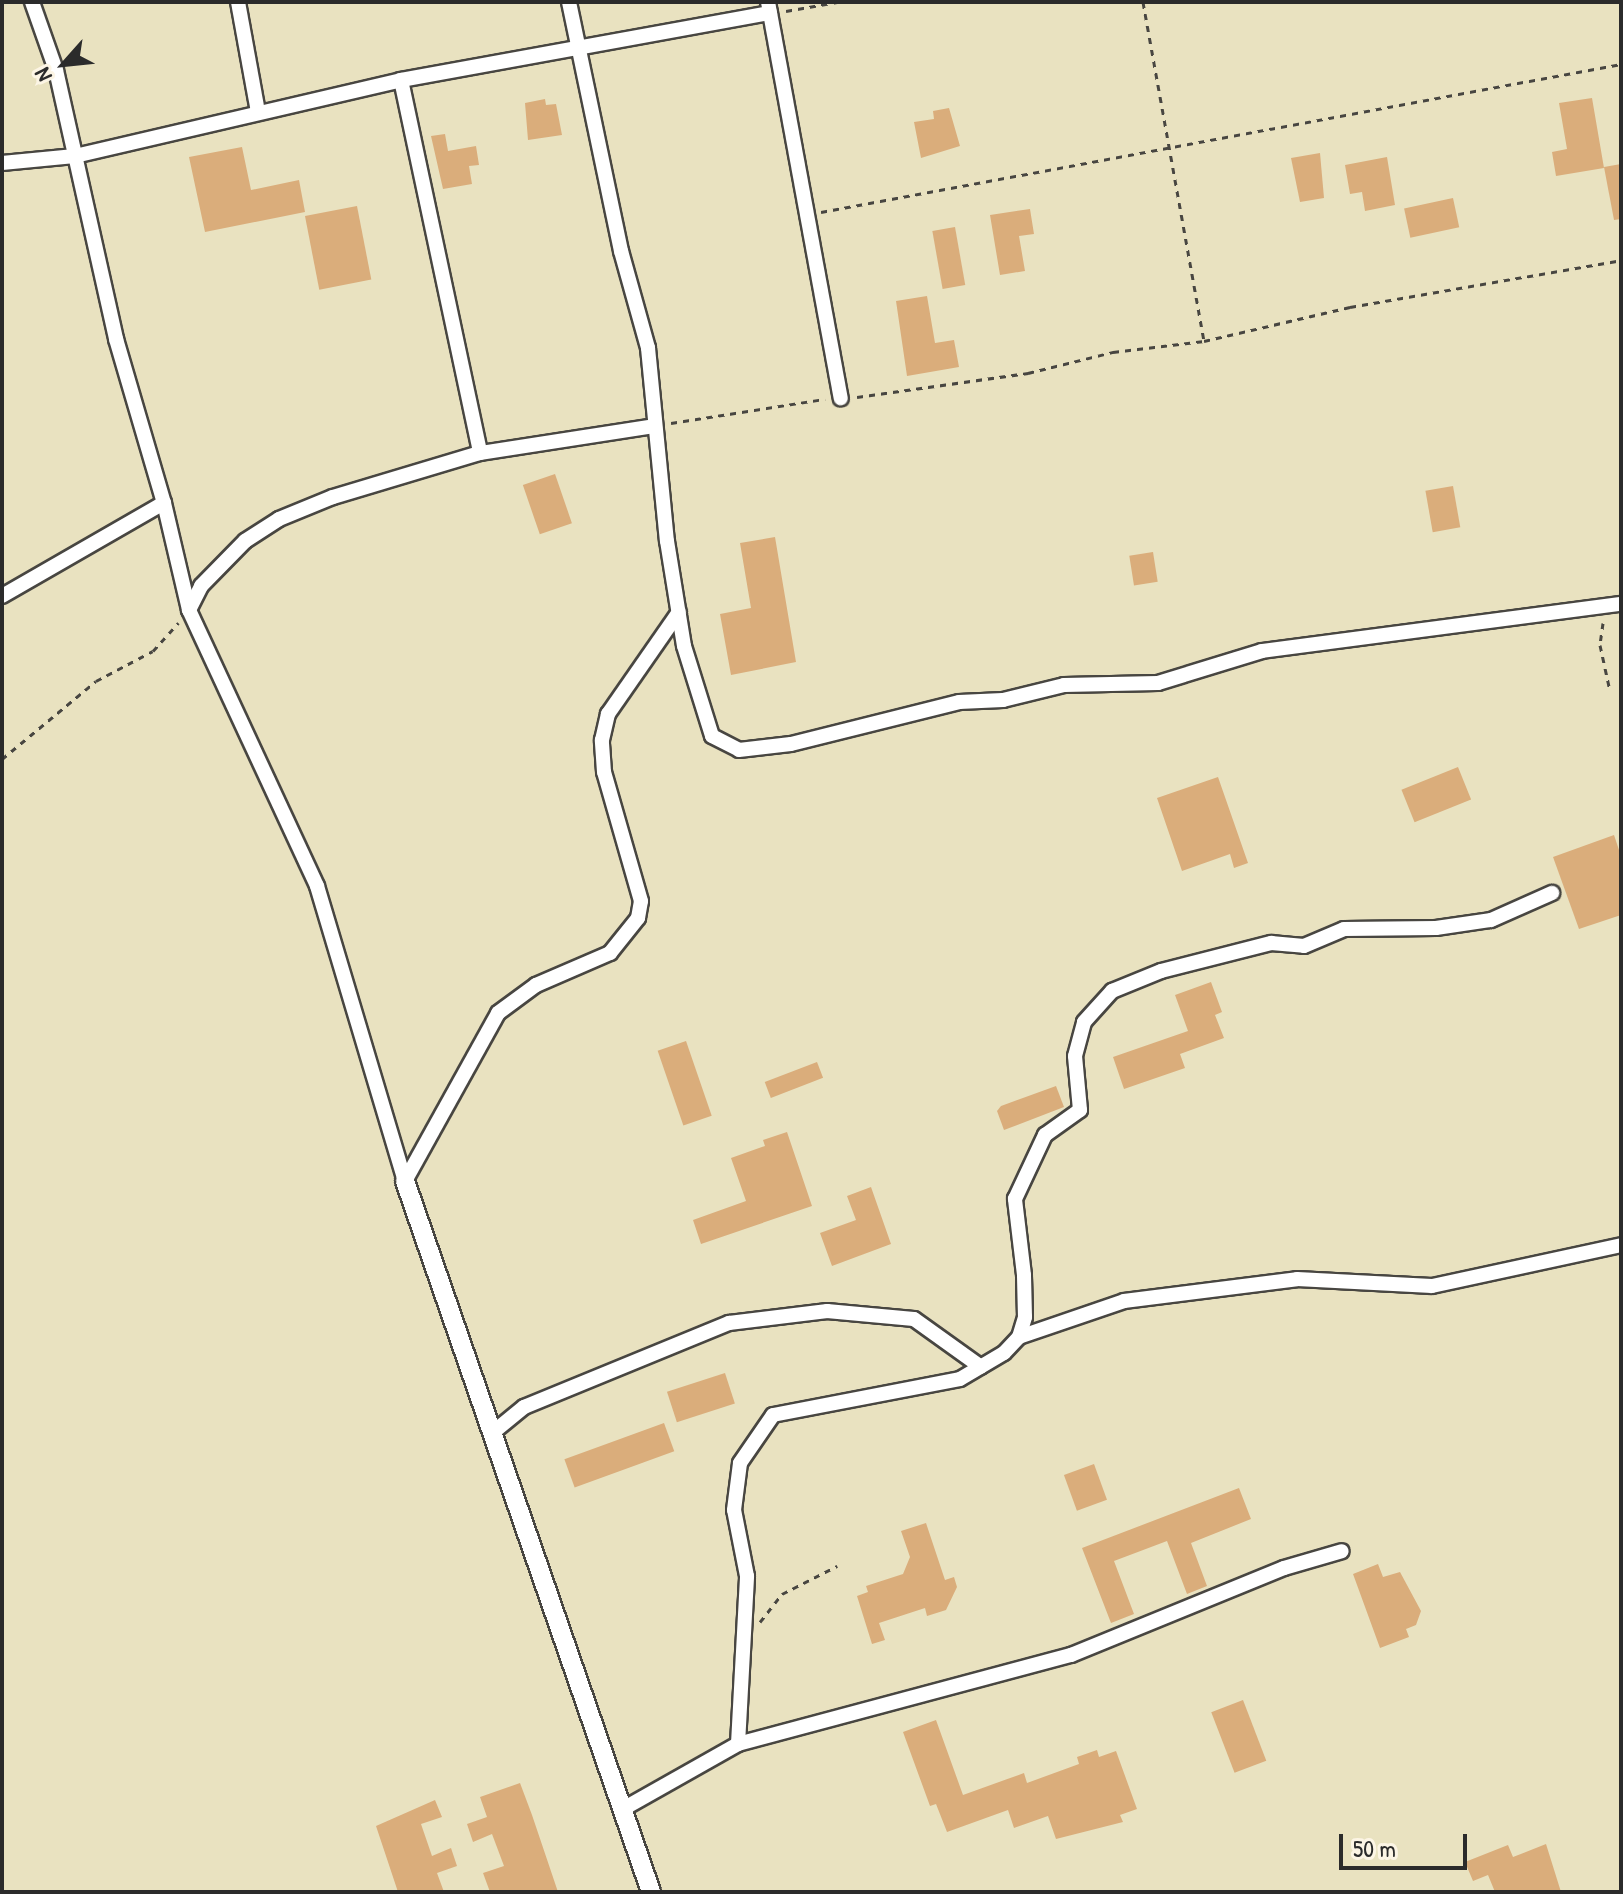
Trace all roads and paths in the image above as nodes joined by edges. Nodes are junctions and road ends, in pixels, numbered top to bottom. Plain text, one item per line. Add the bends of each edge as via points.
1 (32, 2) edge
2 (238, 2) edge
3 (569, 2) edge
4 (837, 2) edge
5 (1143, 2) edge
6 (769, 8) edge
7 (577, 46) junction
8 (1621, 64) edge
9 (401, 80) junction
10 (258, 112) junction
11 (1169, 148) junction
12 (75, 156) junction
13 (2, 163) edge
14 (809, 215) junction
15 (1621, 260) edge
16 (1204, 341) junction
17 (841, 398) junction
18 (655, 426) junction
19 (480, 453) junction
20 (164, 503) junction
21 (2, 596) edge
22 (1614, 606) edge
23 (189, 610) junction
24 (679, 612) junction
25 (1610, 691) dead end
26 (2, 759) edge
27 (1552, 893) dead end
28 (405, 1181) junction
29 (1621, 1245) edge
30 (1019, 1337) junction
31 (981, 1367) junction
32 (491, 1434) junction
33 (1342, 1551) dead end
34 (837, 1566) dead end
35 (743, 1644) junction
36 (738, 1744) junction
37 (623, 1809) junction
38 (651, 1892) edge

1 - 12 street via 56,70
2 - 10 street
3 - 7 street
4 - 6 path
5 - 11 path
6 - 7 street
6 - 14 street
7 - 9 street
7 - 18 street via 621,251 648,348
8 - 11 path
9 - 10 street
9 - 19 street
10 - 12 street
11 - 14 path
11 - 16 path
12 - 13 street
12 - 20 street via 116,339
14 - 17 street
15 - 16 path via 1350,307
16 - 17 path via 1113,352 1028,373
17 - 18 path
18 - 19 street
18 - 24 street
19 - 23 street via 279,519 245,541 201,586
20 - 21 street
20 - 23 street
22 - 24 street via 1262,651 1158,683 1064,685 1003,700 959,702 791,744 739,750 712,736
22 - 25 path via 1600,645
23 - 26 path via 153,651 75,695
23 - 28 street via 317,886
24 - 28 street via 608,714 602,740 604,772 641,901 638,918 610,953 536,985 498,1013
27 - 30 street via 1491,920 1436,928 1344,929 1304,946 1271,943 1161,971 1112,991 1084,1022 1075,1056 1080,1110 1045,1135 1015,1199 1024,1275 1025,1317
28 - 32 street
29 - 30 street via 1432,1286 1297,1279 1124,1301
30 - 31 street
31 - 32 street via 914,1319 827,1311 729,1323 524,1407
31 - 35 street via 960,1379 888,1396 773,1415 740,1463 734,1510 747,1576
32 - 37 street
33 - 36 street via 1284,1568 1071,1655
34 - 35 path via 782,1594
35 - 36 street
36 - 37 street
37 - 38 street

